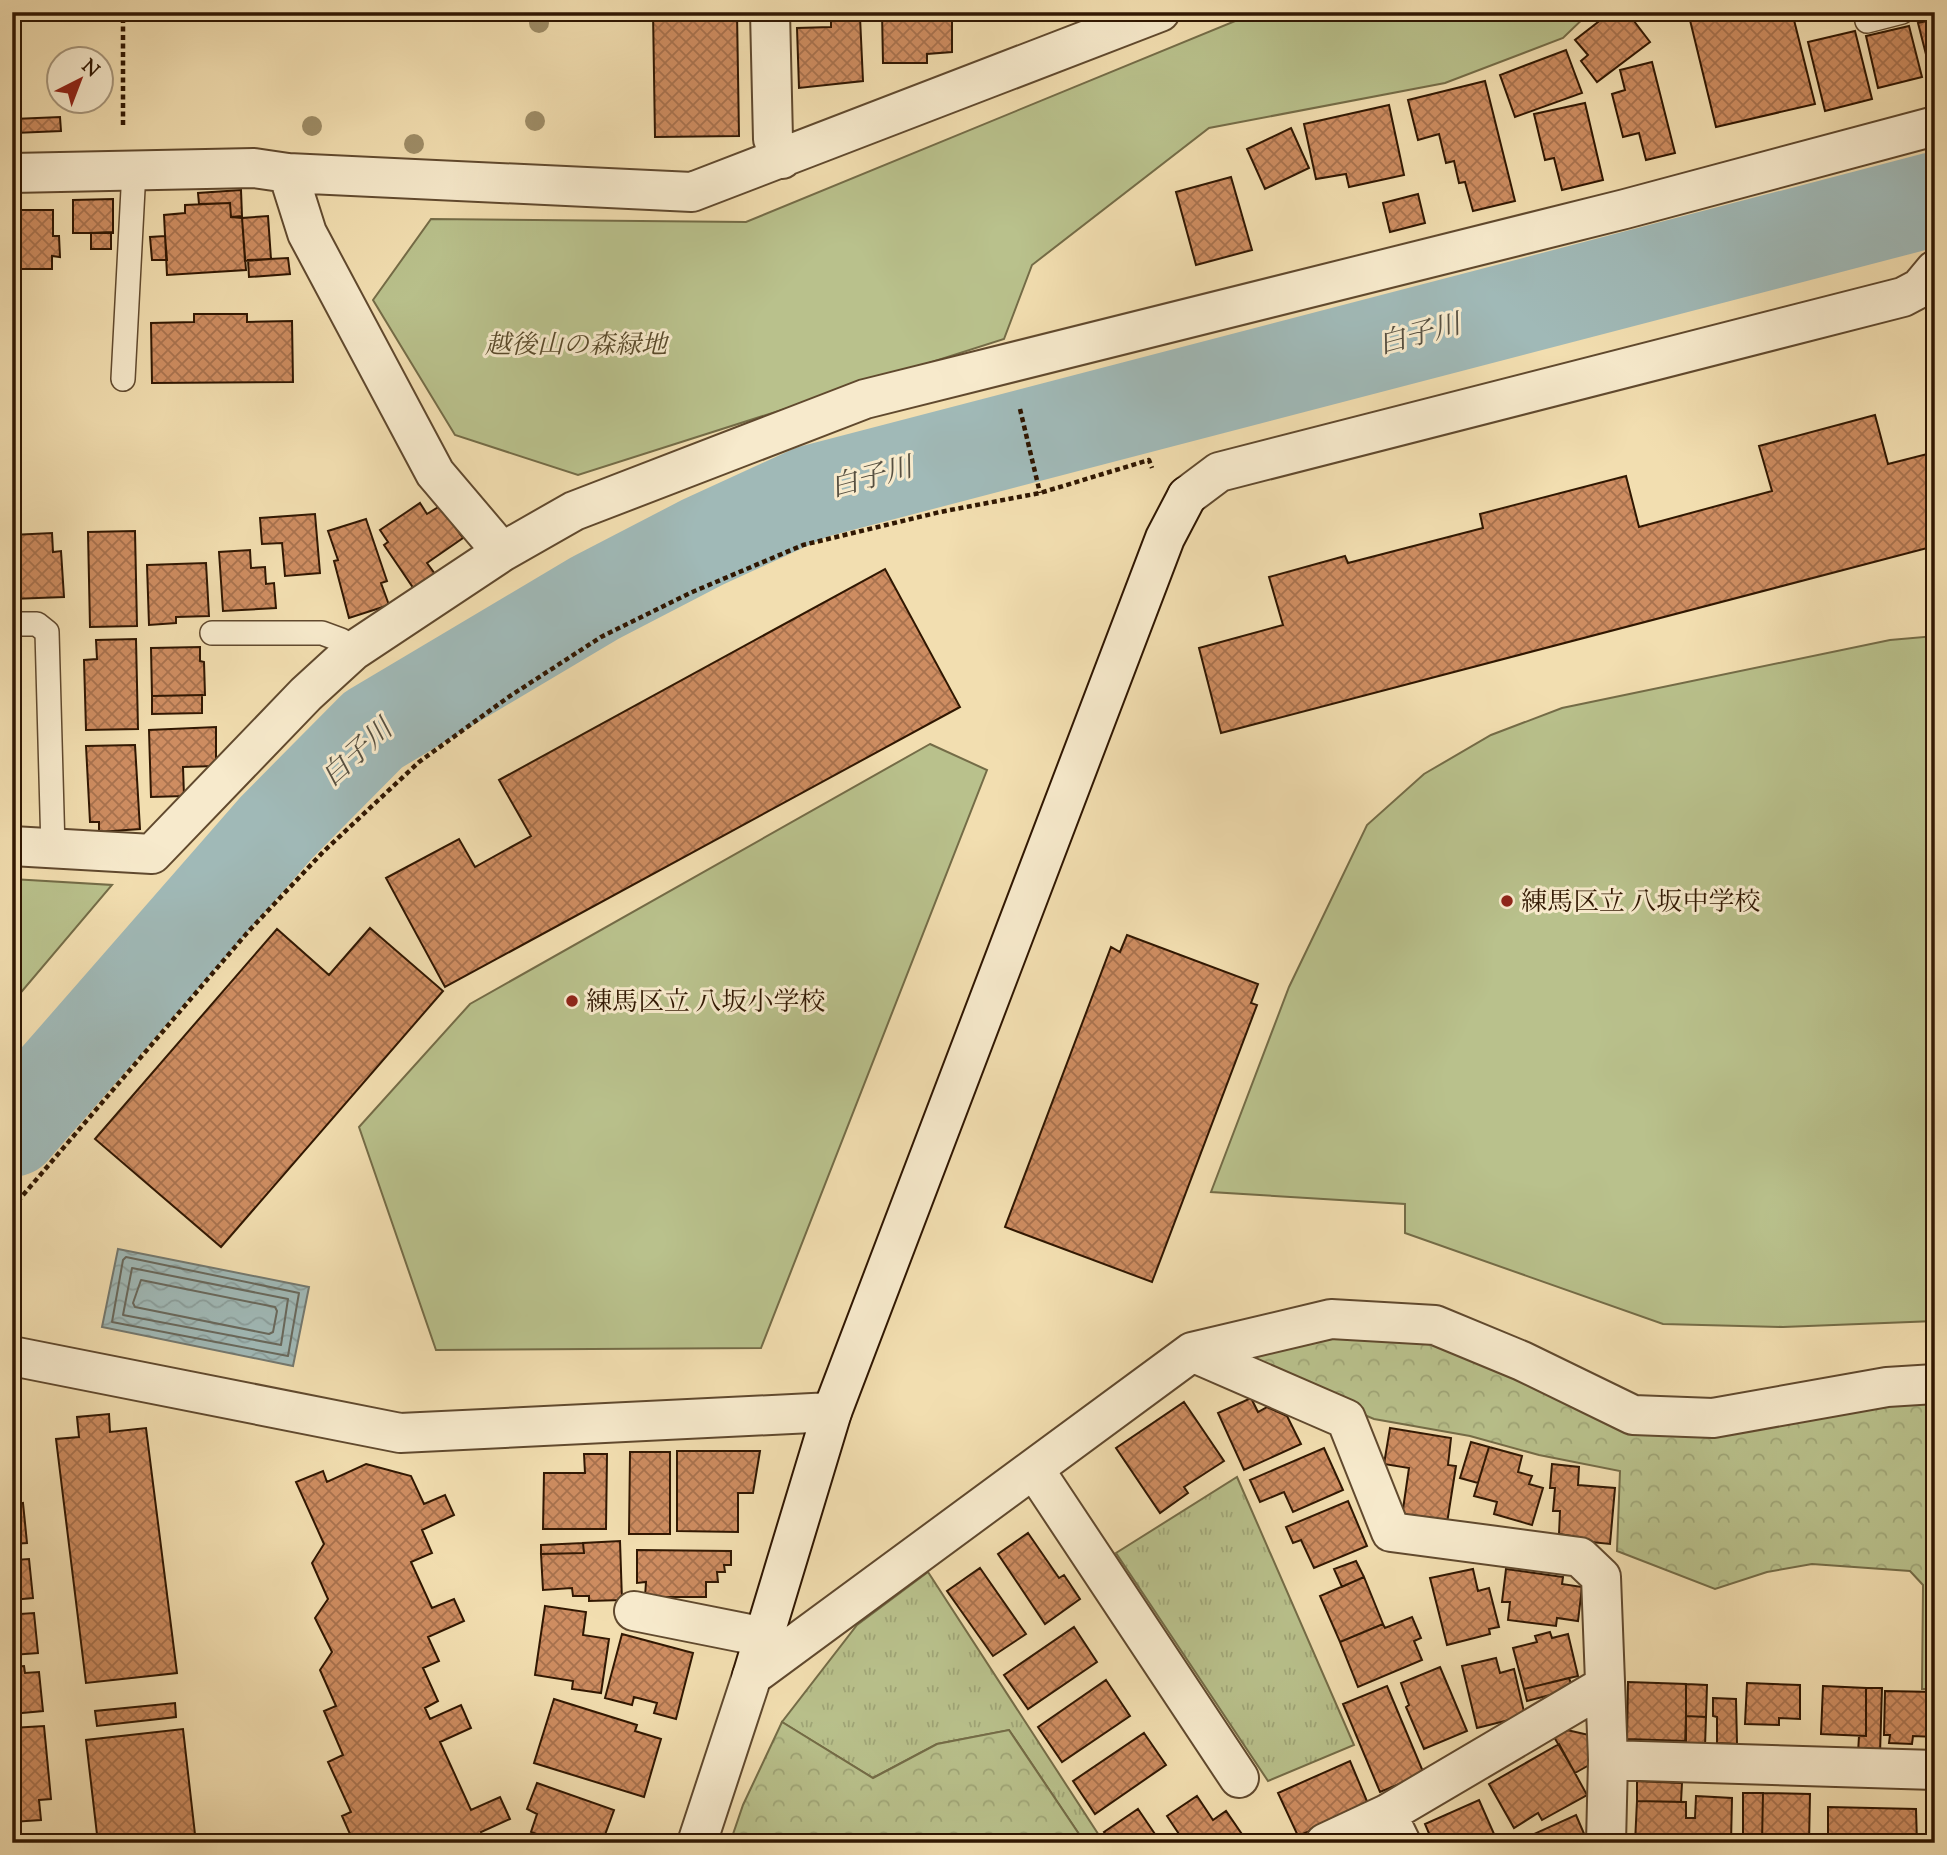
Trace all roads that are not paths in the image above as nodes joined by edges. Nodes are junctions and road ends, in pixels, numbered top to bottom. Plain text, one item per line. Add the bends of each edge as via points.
1 (770, 12) edge
2 (1160, 12) edge
3 (1902, 12) edge
4 (1867, 21) dead end
5 (1935, 127) edge
6 (782, 159) junction
7 (128, 171) junction
8 (12, 173) edge
9 (288, 173) junction
10 (1935, 270) edge
11 (123, 379) dead end
12 (502, 552) junction
13 (12, 624) edge
14 (212, 633) dead end
15 (353, 652) junction
16 (12, 846) edge
17 (53, 849) junction
18 (1192, 1352) junction
19 (12, 1356) edge
20 (1935, 1384) edge
21 (832, 1412) junction
22 (1034, 1469) junction
23 (634, 1611) dead end
24 (764, 1637) junction
25 (752, 1676) junction
26 (1604, 1686) junction
27 (1608, 1760) junction
28 (1935, 1770) edge
29 (1238, 1778) dead end
30 (1394, 1828) edge
31 (697, 1843) edge
32 (1325, 1843) edge
33 (1606, 1843) edge

1 - 6 street via 773,139
2 - 6 street
3 - 4 lane
5 - 12 street via 865,399 574,511
6 - 9 street via 692,192
7 - 8 street
7 - 9 street via 254,167
7 - 11 lane
9 - 12 street via 307,233 435,473
10 - 21 street via 1920,288 1903,297 1219,472 1187,496 1165,538
12 - 15 street
13 - 17 lane via 37,624 47,632
14 - 15 lane via 322,633 341,640
15 - 17 street via 306,694 152,854
16 - 17 street
18 - 20 street via 1331,1319 1435,1325 1633,1415 1713,1418 1887,1387
18 - 22 street
18 - 26 street via 1346,1419 1391,1532 1580,1557 1601,1577
19 - 21 street via 400,1433
21 - 24 street
22 - 25 street
22 - 29 street
23 - 24 street
24 - 25 street
25 - 31 street
26 - 27 street
26 - 30 street
27 - 28 street
27 - 33 street
30 - 32 street

